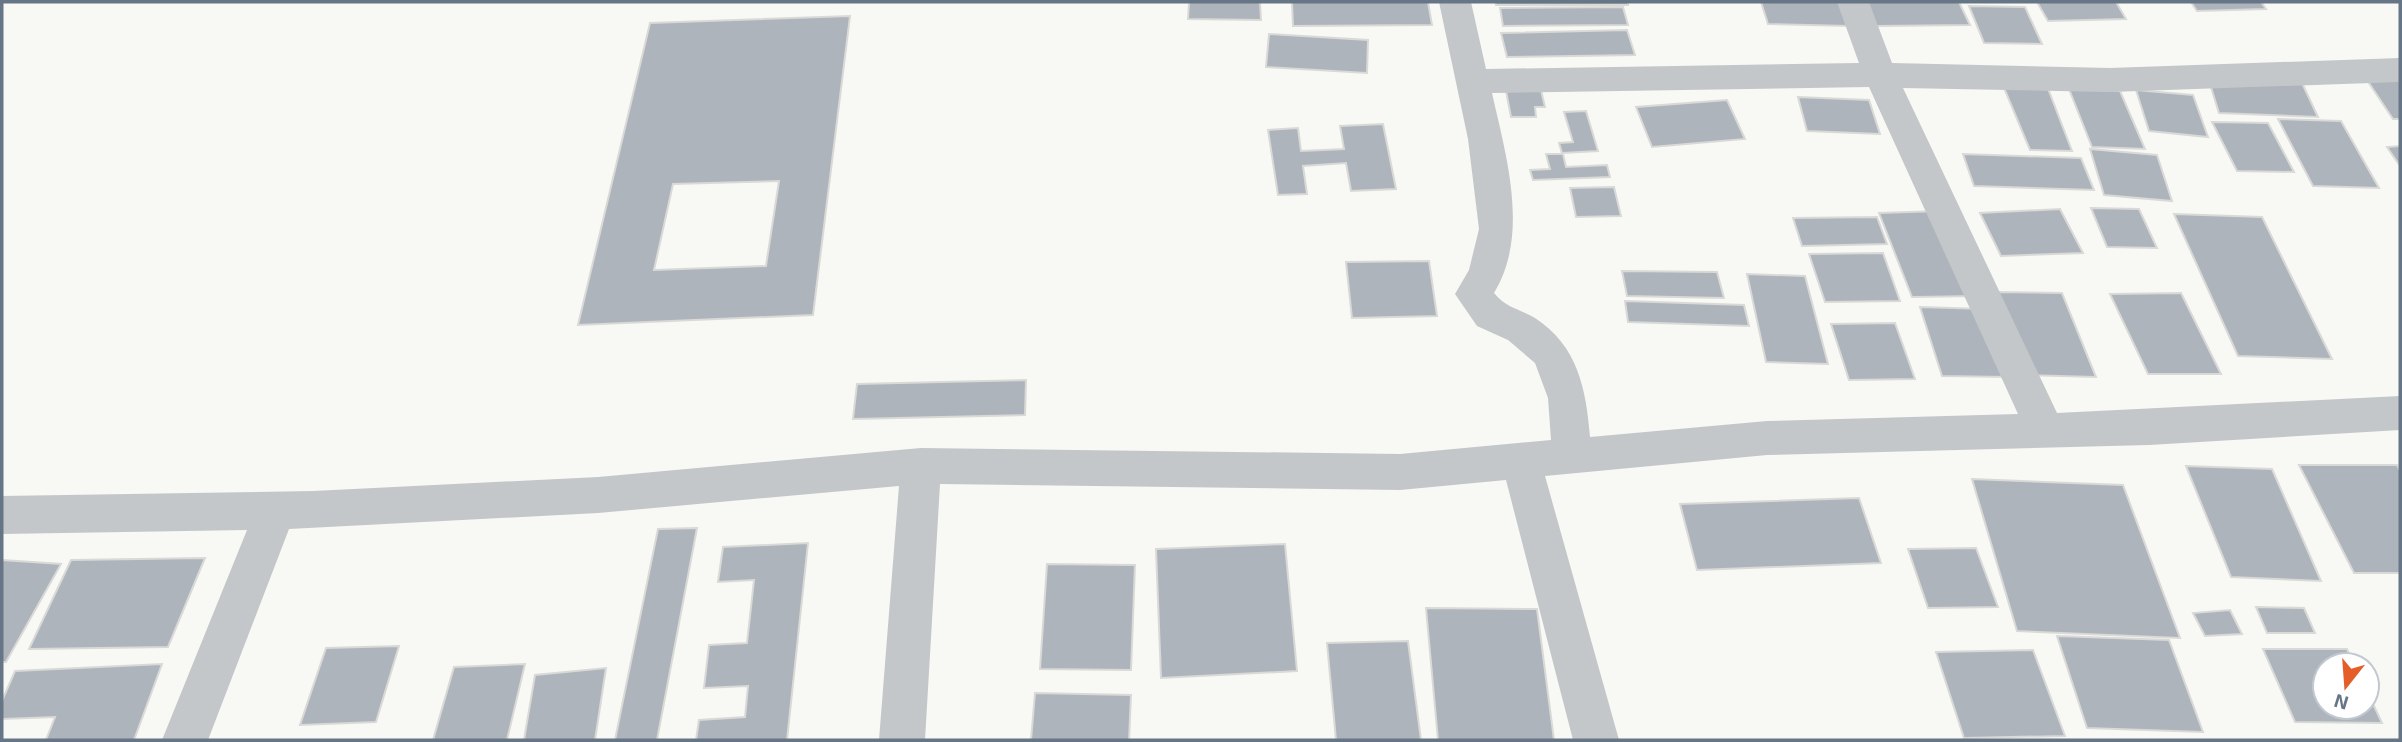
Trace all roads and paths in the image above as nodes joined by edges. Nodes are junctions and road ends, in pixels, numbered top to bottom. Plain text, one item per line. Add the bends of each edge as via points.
1 (1455, 2) edge
2 (1853, 2) edge
3 (2400, 70) edge
4 (1880, 75) junction
5 (1473, 81) junction
6 (2400, 413) edge
7 (2046, 431) junction
8 (1572, 456) junction
9 (1521, 461) junction
10 (921, 466) junction
11 (275, 511) junction
12 (2, 515) edge
13 (185, 740) edge
14 (902, 740) edge
15 (1596, 740) edge

1 - 5 street
2 - 4 street
3 - 4 street via 2110,80
4 - 5 street
4 - 7 street
5 - 8 street via 1497,229 1487,273 1474,294 1490,315 1521,329 1551,354 1567,398
6 - 7 street
7 - 8 street via 1767,438
8 - 9 street
9 - 10 street via 1401,472
9 - 15 street
10 - 11 street via 598,495
10 - 14 street
11 - 12 street
11 - 13 street

